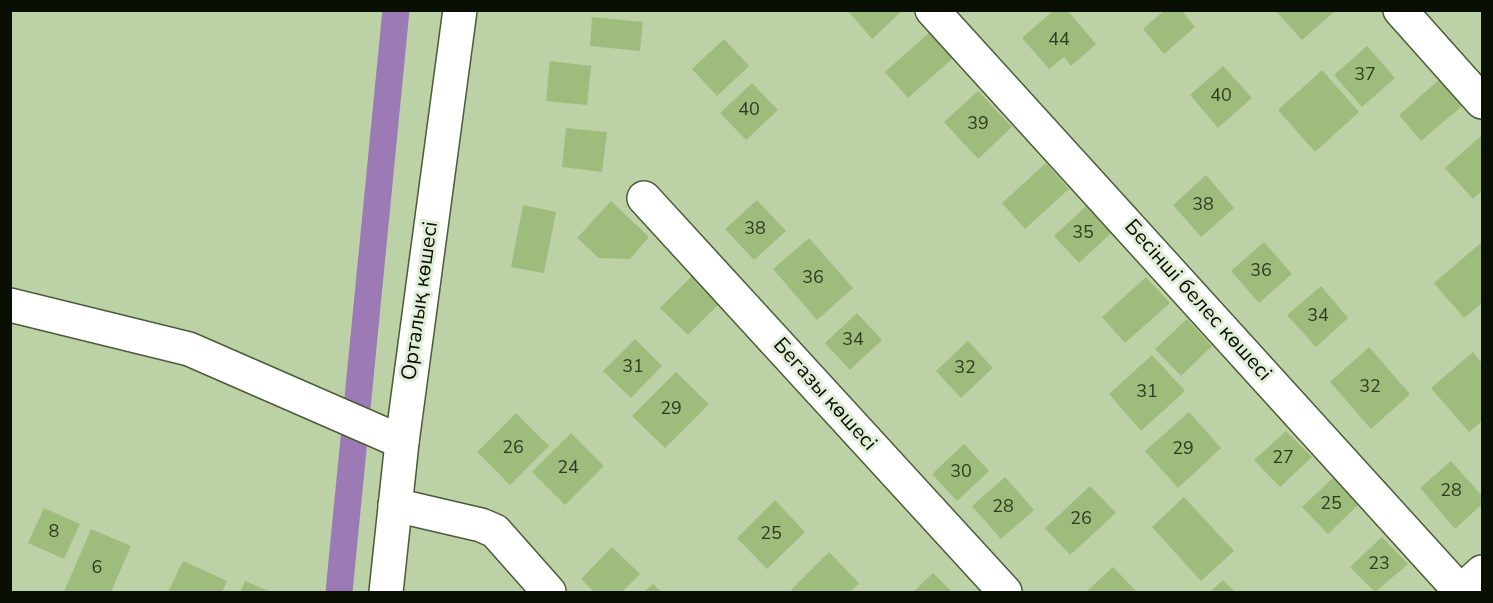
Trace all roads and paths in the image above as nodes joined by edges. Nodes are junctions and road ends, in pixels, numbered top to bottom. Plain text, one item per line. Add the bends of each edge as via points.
1 (460, 10) edge
2 (932, 10) edge
3 (1400, 10) edge
4 (1482, 102) edge
5 (644, 198) dead end
6 (10, 305) edge
7 (402, 442) junction
8 (395, 505) junction
9 (1482, 572) edge
10 (386, 592) edge
11 (549, 592) edge
12 (1005, 592) edge
13 (1461, 592) edge

1 - 7 street, Орталық көшесі
2 - 13 street, Бесінші белес көшесі
3 - 4 street
5 - 12 street, Бегазы көшесі
6 - 7 street via 189,349
7 - 8 street, Орталық көшесі
8 - 10 street, Орталық көшесі
8 - 11 street via 495,531
9 - 13 street

